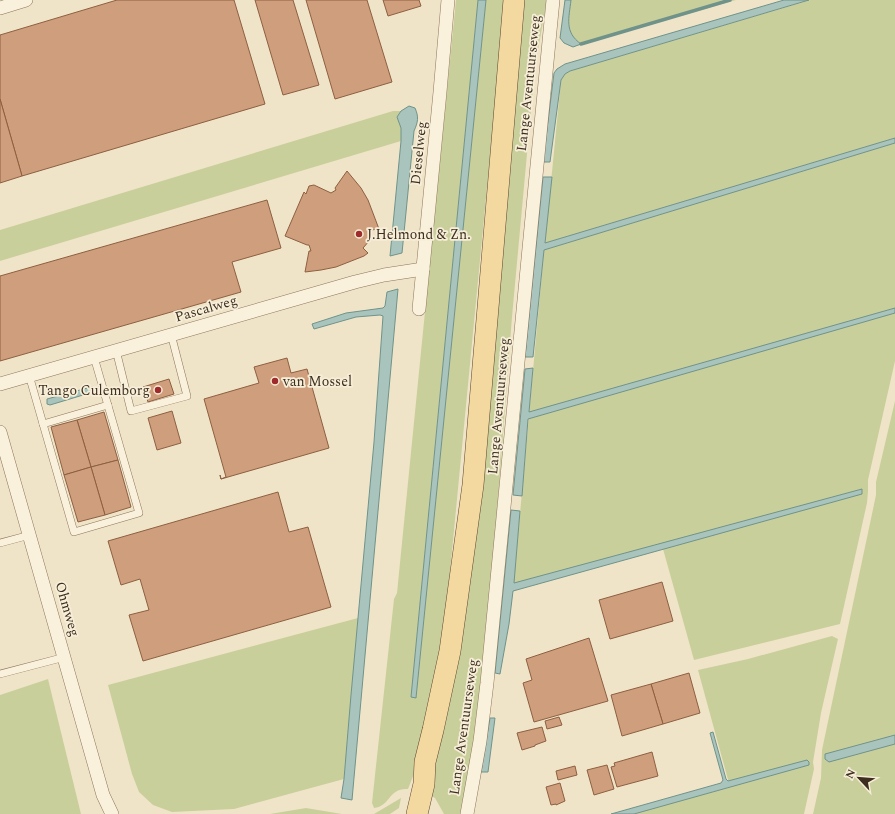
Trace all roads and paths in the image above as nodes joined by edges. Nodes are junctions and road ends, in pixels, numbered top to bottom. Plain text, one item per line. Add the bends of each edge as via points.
1 (26, 0) edge
2 (448, 0) edge
3 (514, 0) edge
4 (553, 0) edge
5 (0, 8) edge
6 (423, 269) junction
7 (419, 309) dead end
8 (171, 334) junction
9 (116, 350) junction
10 (94, 357) junction
11 (29, 375) junction
12 (0, 384) edge
13 (108, 405) junction
14 (43, 424) junction
15 (0, 432) edge
16 (30, 535) junction
17 (0, 543) edge
18 (65, 657) junction
19 (0, 674) edge
20 (426, 762) junction
21 (103, 794) junction
22 (105, 814) edge
23 (112, 814) edge
24 (404, 814) edge
25 (416, 814) edge
26 (467, 814) edge

1 - 5 street
2 - 6 street, Dieselweg
3 - 20 main road via 473,485 450,651
4 - 26 street, Lange Aventuurseweg via 487,683
6 - 7 street, Dieselweg
6 - 8 street, Pascalweg via 384,274
8 - 9 street, Pascalweg
8 - 9 lane via 186,396 131,411
9 - 10 street, Pascalweg
10 - 11 street, Pascalweg
10 - 13 lane
11 - 12 street, Pascalweg
11 - 14 lane
13 - 14 lane
13 - 14 lane via 139,513 74,532
15 - 16 street, Ohmweg
16 - 17 lane
16 - 18 street, Ohmweg
18 - 19 lane
18 - 21 street, Ohmweg
20 - 24 main road via 414,783
20 - 25 main road via 424,784
21 - 22 street, Ohmweg
21 - 23 street, Ohmweg

